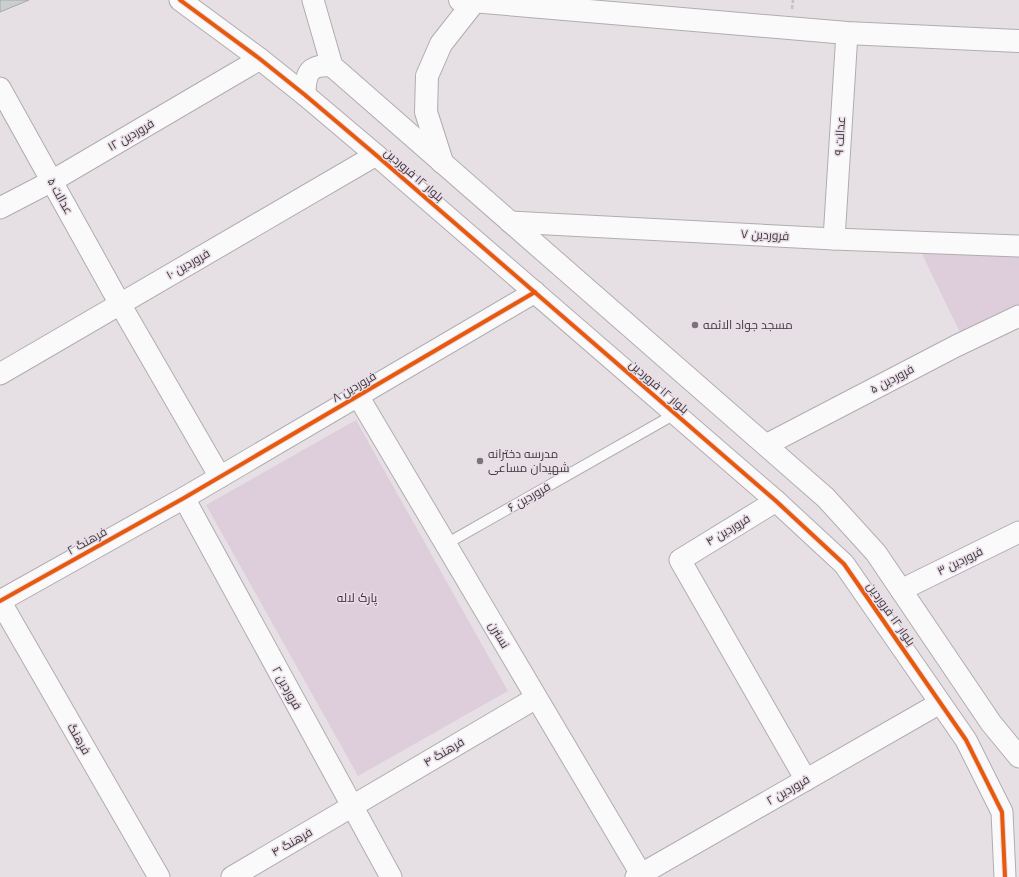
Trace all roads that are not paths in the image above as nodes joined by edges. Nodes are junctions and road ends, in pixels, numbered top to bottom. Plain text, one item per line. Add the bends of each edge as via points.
1 (180, 0) edge
2 (313, 0) edge
3 (467, 1) edge
4 (846, 33) junction
5 (1019, 41) edge
6 (260, 59) junction
7 (332, 66) junction
8 (0, 88) edge
9 (305, 95) junction
10 (376, 155) junction
11 (442, 162) junction
12 (52, 181) junction
13 (0, 208) edge
14 (510, 222) junction
15 (834, 239) junction
16 (1019, 246) edge
17 (534, 292) junction
18 (120, 304) junction
19 (1019, 316) edge
20 (0, 374) edge
21 (358, 396) junction
22 (675, 414) junction
23 (766, 445) junction
24 (220, 477) junction
25 (184, 498) junction
26 (776, 501) junction
27 (1019, 532) edge
28 (446, 544) junction
29 (901, 590) junction
30 (0, 601) edge
31 (536, 698) junction
32 (940, 703) junction
33 (1011, 738) edge
34 (1019, 757) edge
35 (806, 780) junction
36 (352, 807) junction
37 (1011, 815) edge
38 (638, 876) edge
39 (159, 877) edge
40 (232, 877) edge
41 (391, 877) edge
42 (1005, 877) edge

1 - 6 street, بلوار ۱۲ فروردین
2 - 7 street
3 - 4 street
3 - 11 street via 441,44 428,76 426,112
4 - 5 street
4 - 15 street, عدالت ۹
6 - 9 street, بلوار ۱۲ فروردین
6 - 12 street, فروردین ۱۲
7 - 9 street via 321,65 312,68 307,75
7 - 11 street, بلوار ۱۲ فروردین
8 - 12 street, عدالت ۵
9 - 10 street, بلوار ۱۲ فروردین
10 - 17 street, بلوار ۱۲ فروردین
10 - 18 street, فروردین ۱۰
11 - 14 street, بلوار ۱۲ فروردین
12 - 13 street, فروردین ۱۲
12 - 18 street, عدالت ۵
14 - 15 street, فروردین ۷
14 - 23 street, بلوار ۱۲ فروردین
15 - 16 street, فروردین ۷
17 - 21 street, فروردین ۸
17 - 22 street, بلوار ۱۲ فروردین
18 - 20 street, فروردین ۱۰
18 - 24 street, عدالت ۵
19 - 23 street, فروردین ۵
21 - 24 street, فروردین ۸
21 - 28 street, نسترن
22 - 26 street, بلوار ۱۲ فروردین
22 - 28 lane, فروردین ۶
23 - 29 street, بلوار ۱۲ فروردین via 826,498 876,553
24 - 25 street, فروردین ۸
25 - 30 street, فرهنگ ۲
25 - 36 street, فروردین ۲
26 - 32 street, بلوار ۱۲ فروردین via 844,564
26 - 35 street, فروردین ۴ via 680,560
27 - 29 street, فروردین ۳
28 - 31 street, نسترن
29 - 33 street, بلوار ۱۲ فروردین
30 - 39 street, فرهنگ
31 - 36 street, ۴ فرهنگ
31 - 38 street, نسترن
32 - 35 street, فروردین ۲
32 - 37 street, بلوار ۱۲ فروردین via 966,740
33 - 34 street, بلوار ۱۲ فروردین
35 - 38 street, فروردین ۲
36 - 40 street, فرهنگ ۴
36 - 41 street, فروردین ۲
37 - 42 street, بلوار ۱۲ فروردین

